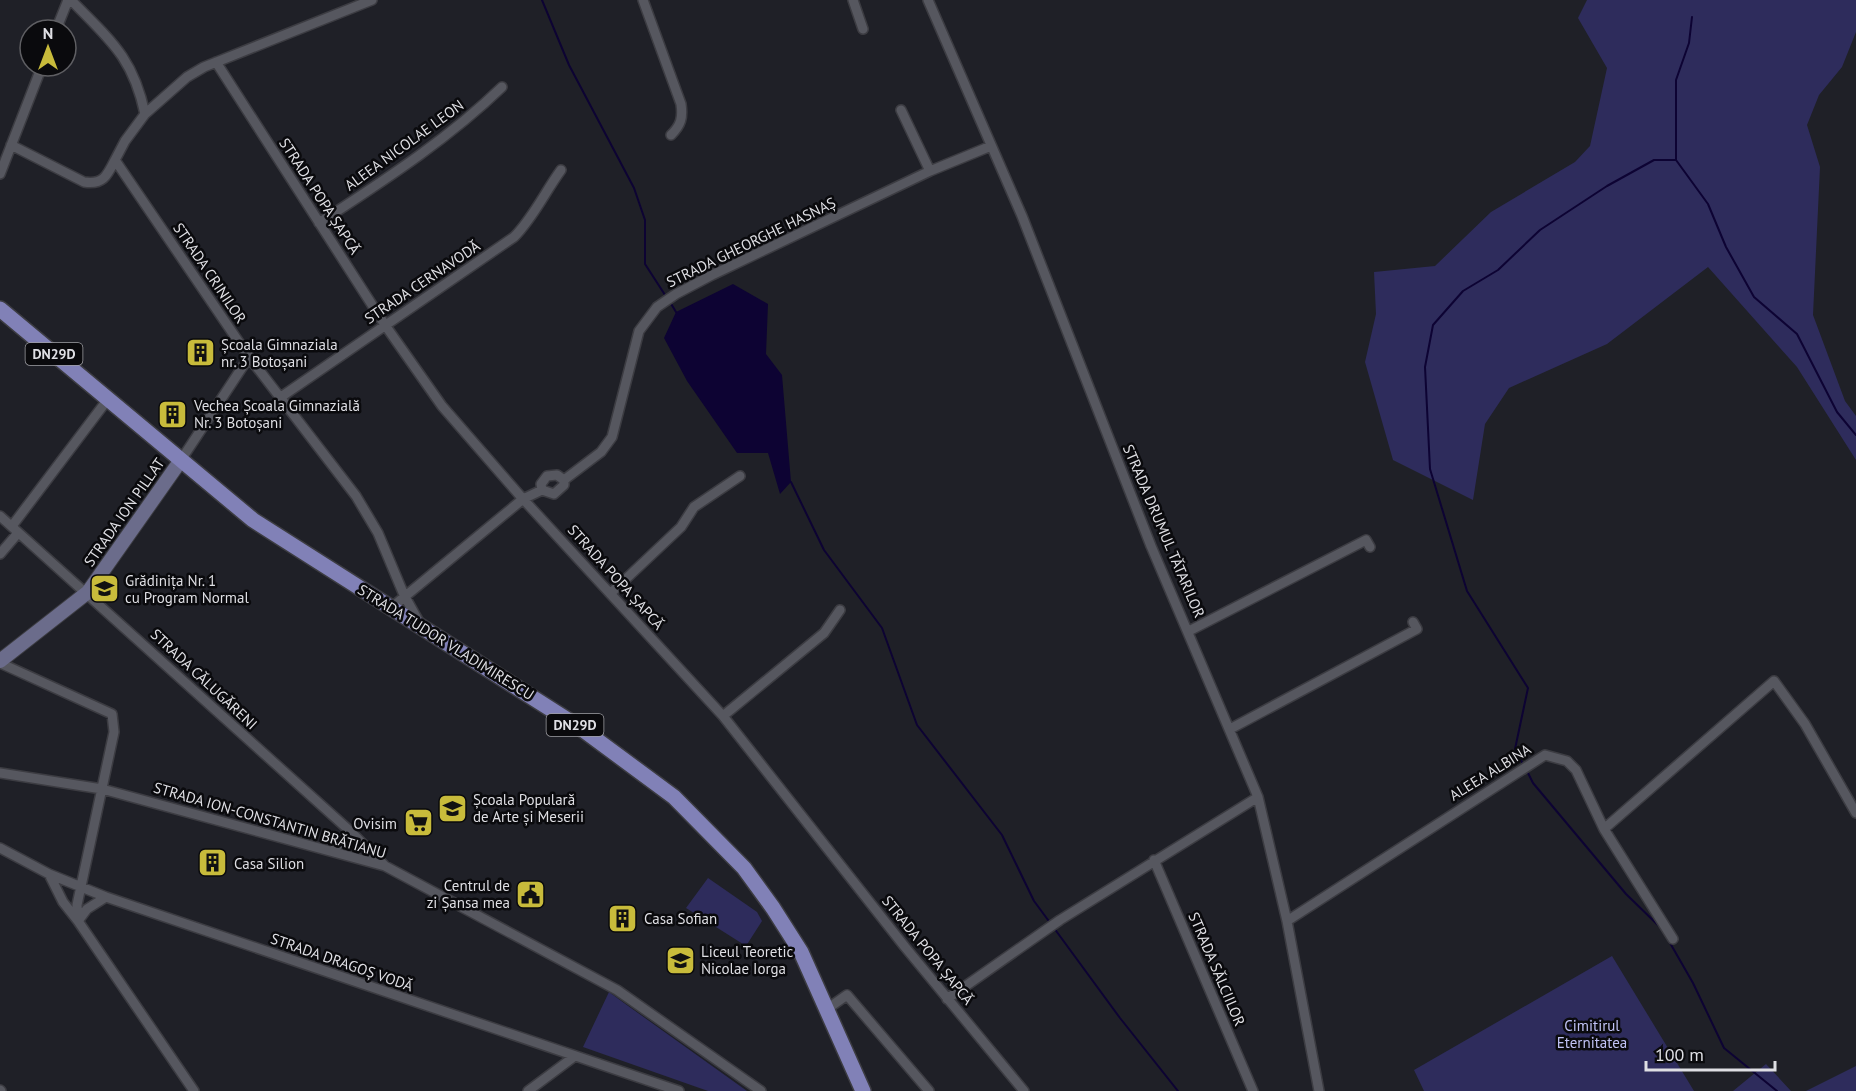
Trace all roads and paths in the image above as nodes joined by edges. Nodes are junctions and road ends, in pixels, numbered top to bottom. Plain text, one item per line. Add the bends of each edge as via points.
1 (69, 0) edge
2 (372, 0) edge
3 (643, 0) edge
4 (853, 0) edge
5 (928, 0) edge
6 (61, 18) edge
7 (863, 29) dead end
8 (216, 62) junction
9 (37, 78) edge
10 (502, 87) dead end
11 (901, 110) dead end
12 (145, 114) junction
13 (671, 135) dead end
14 (11, 145) junction
15 (991, 146) junction
16 (115, 160) junction
17 (561, 170) dead end
18 (930, 171) junction
19 (0, 174) edge
20 (319, 223) junction
21 (0, 309) edge
22 (385, 326) junction
23 (249, 357) junction
24 (108, 399) junction
25 (278, 399) junction
26 (181, 460) junction
27 (740, 476) dead end
28 (564, 480) junction
29 (542, 490) junction
30 (523, 499) junction
31 (0, 516) edge
32 (15, 529) junction
33 (1370, 547) dead end
34 (0, 554) edge
35 (88, 592) junction
36 (612, 592) junction
37 (404, 595) junction
38 (391, 608) junction
39 (840, 610) dead end
40 (1413, 622) dead end
41 (422, 627) junction
42 (1189, 631) junction
43 (0, 662) edge
44 (723, 716) junction
45 (1230, 729) junction
46 (0, 773) edge
47 (102, 789) junction
48 (1258, 797) junction
49 (1856, 813) edge
50 (1604, 829) junction
51 (350, 831) junction
52 (0, 848) edge
53 (333, 850) junction
54 (1154, 860) junction
55 (385, 866) junction
56 (49, 874) junction
57 (81, 887) junction
58 (106, 897) junction
59 (78, 921) junction
60 (1287, 921) junction
61 (1673, 939) dead end
62 (947, 999) junction
63 (827, 1009) junction
64 (574, 1056) junction
65 (194, 1091) edge
66 (528, 1091) edge
67 (680, 1091) edge
68 (761, 1091) edge
69 (863, 1091) edge
70 (929, 1091) edge
71 (1023, 1091) edge
72 (1253, 1091) edge
73 (1319, 1091) edge

1 - 6 street
1 - 12 street via 120,51 140,89
2 - 8 street
3 - 13 street via 681,104 683,116
4 - 7 street
5 - 15 street, STRADA DRUMUL TĂTARILOR
8 - 12 street via 187,77
8 - 20 street, STRADA POPA ȘAPCĂ
9 - 14 street
10 - 20 street, ALEEA NICOLAE LEON via 439,142
11 - 18 street
12 - 16 street
14 - 16 street via 84,182 106,177
14 - 19 street
15 - 18 street, STRADA GHEORGHE HASNAȘ
15 - 42 street, STRADA DRUMUL TĂTARILOR via 1151,546
16 - 23 street, STRADA CRINILOR
17 - 22 street, STRADA CERNAVODĂ via 514,237
18 - 28 street, STRADA GHEORGHE HASNAȘ via 676,294 657,307 639,331 612,437 601,452
20 - 22 street, STRADA POPA ȘAPCĂ
21 - 24 main road, STRADA TUDOR VLADIMIRESCU / DN29D
22 - 25 street, STRADA CERNAVODĂ
22 - 30 street, STRADA POPA ȘAPCĂ via 442,406
23 - 25 street, STRADA CRINILOR
23 - 26 street, STRADA ION PILLAT
24 - 26 main road, STRADA TUDOR VLADIMIRESCU / DN29D
24 - 32 street
25 - 37 street, STRADA CRINILOR via 356,496 389,556
26 - 35 main road, STRADA ION PILLAT
26 - 38 main road, STRADA TUDOR VLADIMIRESCU / DN29D via 253,520
27 - 36 street via 694,507 681,527
28 - 29 street via 554,494
28 - 29 street, STRADA GHEORGHE HASNAȘ via 557,475 547,476
29 - 30 street, STRADA GHEORGHE HASNAȘ
30 - 36 street, STRADA POPA ȘAPCĂ
30 - 37 street, STRADA GHEORGHE HASNAȘ
31 - 32 street, STRADA CĂLUGĂRENI
32 - 34 street
32 - 35 street, STRADA CĂLUGĂRENI
33 - 42 street via 1366,540
35 - 43 main road, STRADA ION PILLAT
35 - 51 street, STRADA CĂLUGĂRENI
36 - 44 street, STRADA POPA ȘAPCĂ
37 - 38 street, STRADA GHEORGHE HASNAȘ
37 - 41 street, STRADA CRINILOR
38 - 41 main road, STRADA TUDOR VLADIMIRESCU / DN29D
39 - 44 street via 824,633
40 - 45 street via 1417,629
41 - 63 main road, STRADA TUDOR VLADIMIRESCU / DN29D via 582,729 674,797 744,868 773,908 801,952
42 - 45 street, STRADA DRUMUL TĂTARILOR
43 - 47 street via 112,714 114,732
44 - 62 street, STRADA POPA ȘAPCĂ
45 - 48 street, STRADA DRUMUL TĂTARILOR
46 - 47 street, STRADA ION-CONSTANTIN BRĂTIANU
47 - 53 street, STRADA ION-CONSTANTIN BRĂTIANU
47 - 57 street
48 - 54 street
48 - 60 street, STRADA DRUMUL TĂTARILOR
49 - 50 street via 1774,681
50 - 60 street, ALEEA ALBINA via 1576,770 1568,761 1545,755
50 - 61 street, ALEEA ALBINA
51 - 53 street
51 - 55 street, STRADA CĂLUGĂRENI
52 - 56 street, STRADA DRAGOȘ VODĂ
53 - 55 street, STRADA ION-CONSTANTIN BRĂTIANU
54 - 62 street
54 - 72 street, STRADA SĂLCIILOR
55 - 68 street, STRADA ION-CONSTANTIN BRĂTIANU via 617,990
56 - 57 street, STRADA DRAGOȘ VODĂ
56 - 59 street
57 - 58 street, STRADA DRAGOȘ VODĂ
57 - 59 street
58 - 59 street via 87,909
58 - 64 street, STRADA DRAGOȘ VODĂ
59 - 65 street
60 - 73 street, STRADA DRUMUL TĂTARILOR
62 - 71 street, STRADA POPA ȘAPCĂ
63 - 69 main road, STRADA TUDOR VLADIMIRESCU / DN29D
63 - 70 street via 847,995
64 - 66 street
64 - 67 street, STRADA DRAGOȘ VODĂ

